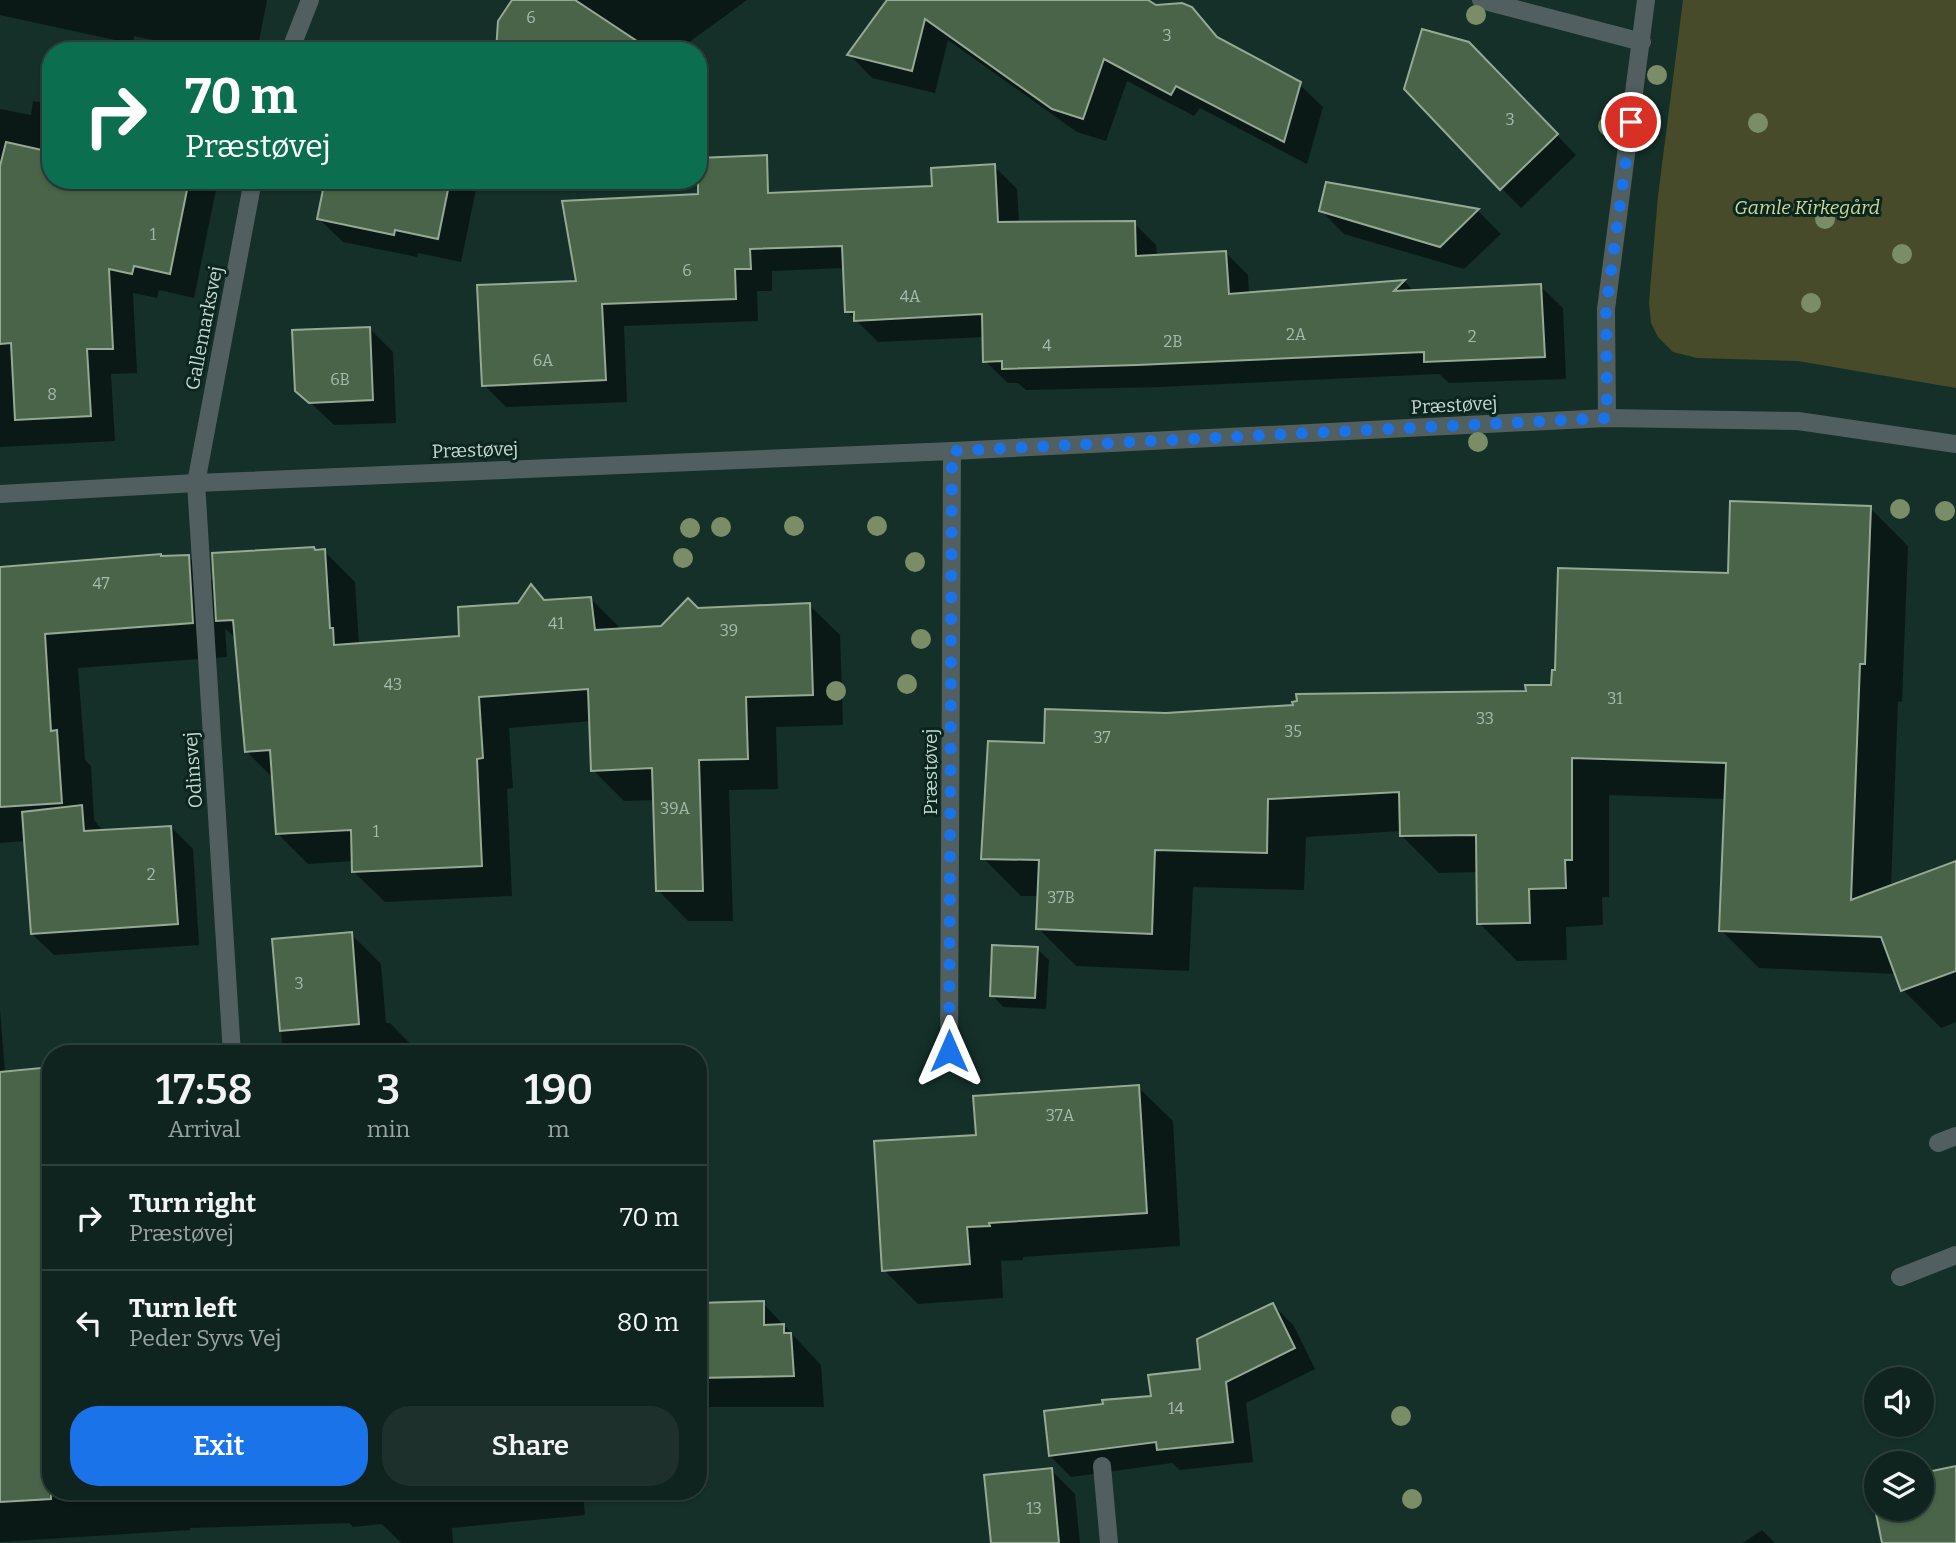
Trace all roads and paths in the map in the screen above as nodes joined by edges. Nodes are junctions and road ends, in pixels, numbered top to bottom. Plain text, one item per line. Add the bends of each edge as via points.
1 (310, 0) edge
2 (1481, 0) edge
3 (1646, 0) edge
4 (294, 42) edge
5 (1642, 42) junction
6 (251, 189) edge
7 (1607, 418) junction
8 (1956, 444) edge
9 (952, 451) junction
10 (195, 483) junction
11 (0, 494) edge
12 (231, 1045) edge
13 (949, 1051) dead end
14 (1956, 1136) edge
15 (1938, 1143) dead end
16 (1956, 1255) edge
17 (1900, 1277) dead end
18 (1102, 1466) dead end
19 (1109, 1543) edge

1 - 4 street
2 - 5 street
3 - 5 street
5 - 7 street via 1606,309
6 - 10 street, Gallemarksvej
7 - 8 street, Præstøvej via 1798,421
7 - 9 street, Præstøvej
9 - 10 street, Præstøvej
9 - 13 street, Præstøvej
10 - 11 street, Præstøvej
10 - 12 street, Odinsvej
14 - 15 street
16 - 17 street
18 - 19 street

